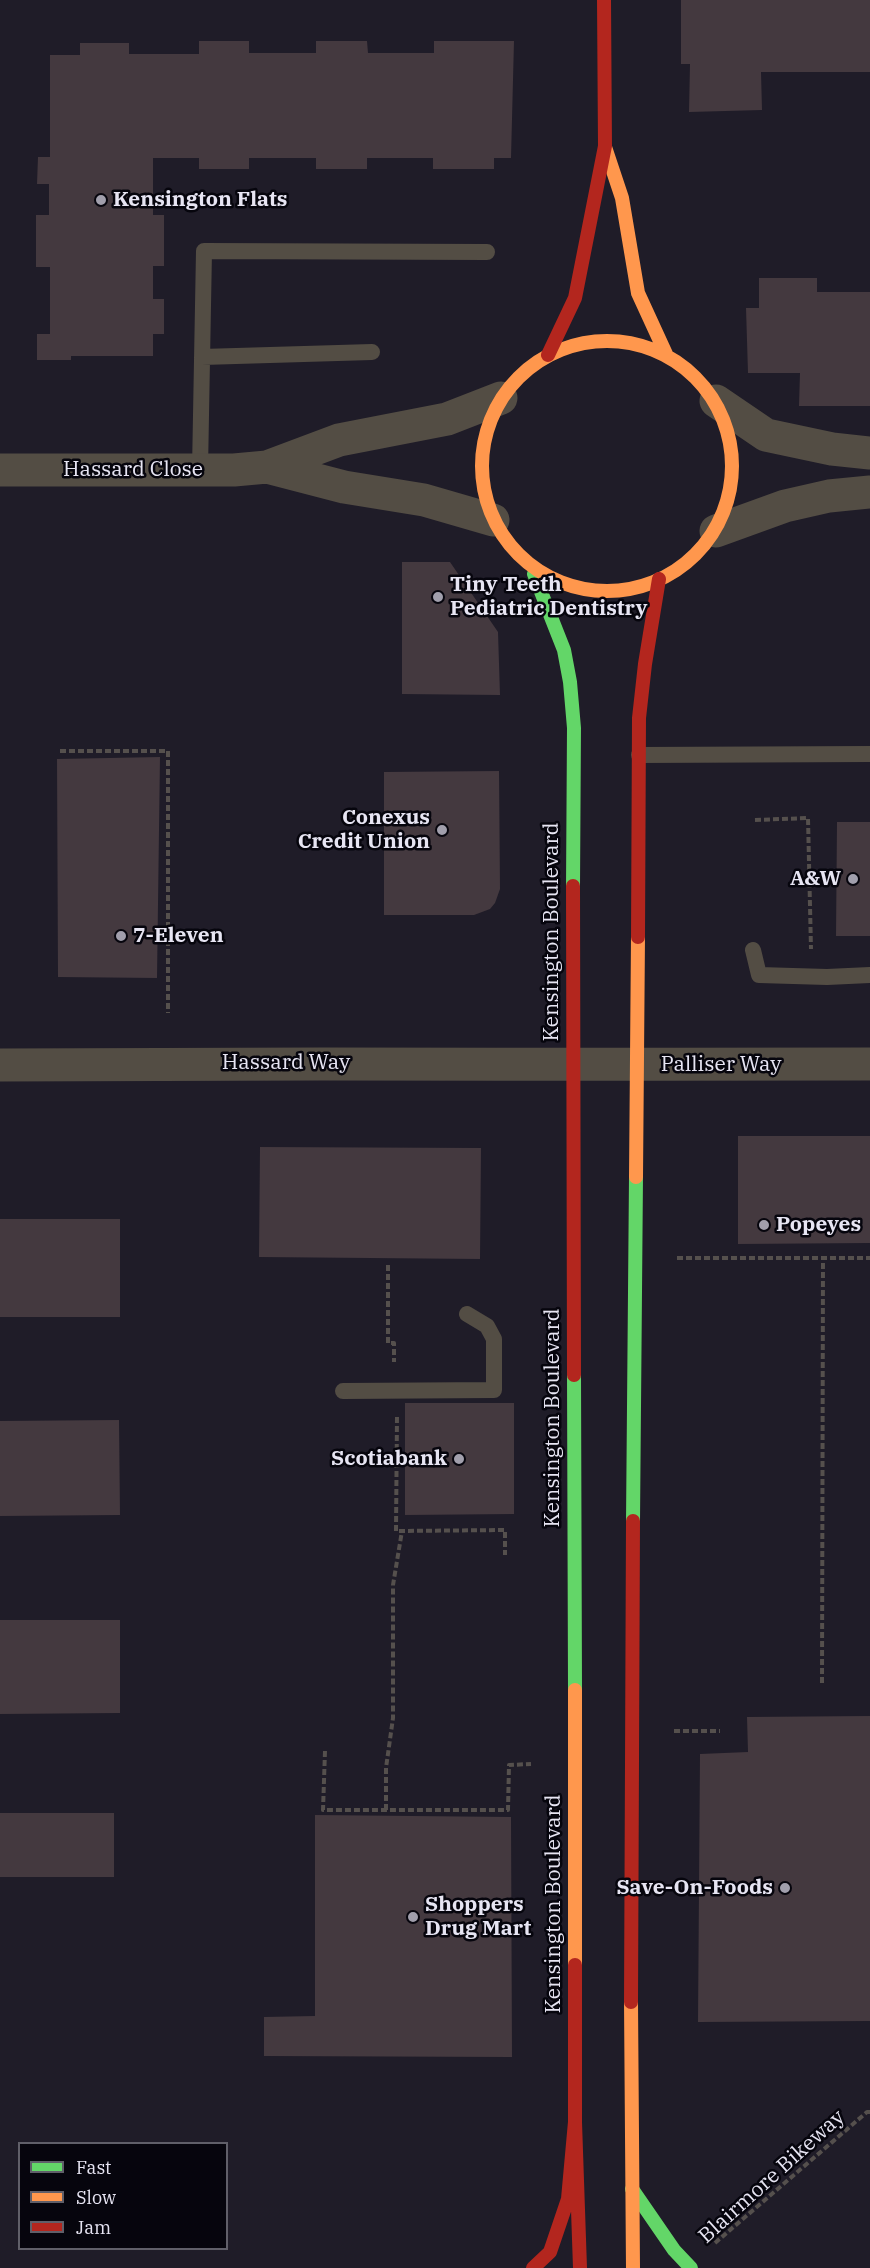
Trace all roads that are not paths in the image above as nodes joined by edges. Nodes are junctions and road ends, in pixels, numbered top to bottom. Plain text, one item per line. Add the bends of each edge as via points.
1 (603, 0) edge
2 (605, 147) junction
3 (487, 252) dead end
4 (372, 352) dead end
5 (666, 354) junction
6 (548, 355) junction
7 (202, 357) junction
8 (501, 398) junction
9 (716, 401) junction
10 (870, 453) edge
11 (267, 467) junction
12 (0, 470) edge
13 (200, 470) junction
14 (870, 492) edge
15 (493, 520) junction
16 (716, 531) junction
17 (534, 574) junction
18 (659, 579) junction
19 (870, 754) edge
20 (639, 755) junction
21 (753, 950) dead end
22 (870, 975) edge
23 (870, 1064) edge
24 (0, 1065) edge
25 (572, 1065) junction
26 (637, 1065) junction
27 (467, 1314) dead end
28 (343, 1391) dead end
29 (575, 2122) junction
30 (632, 2189) junction
31 (533, 2268) edge
32 (580, 2268) edge
33 (633, 2268) edge
34 (691, 2268) edge

1 - 2 main road
2 - 5 main road via 622,198 639,292
2 - 6 main road via 575,298
3 - 7 lane via 204,251
4 - 7 lane
5 - 6 main road via 627,342 587,342
5 - 9 main road via 694,374
6 - 8 main road via 522,373
7 - 13 lane
8 - 11 street, Hassard Close via 447,419 339,440
8 - 15 main road via 487,427 481,458 483,490
9 - 10 street via 766,435
9 - 16 main road via 732,443 732,488
11 - 13 street, Hassard Close
11 - 15 street, Hassard Close via 344,487 424,500
12 - 13 street, Hassard Close
14 - 16 street via 785,506
15 - 17 main road
16 - 18 main road via 694,559
17 - 18 main road via 581,590 624,591
17 - 25 main road, Kensington Boulevard via 562,643 574,728
18 - 20 main road via 645,664
19 - 20 lane
20 - 26 main road
21 - 22 lane via 759,975
23 - 26 street, Palliser Way
24 - 25 street, Hassard Way
25 - 26 street, Palliser Way
25 - 29 main road, Kensington Boulevard
26 - 30 main road via 630,1684
27 - 28 lane via 487,1326 494,1339 494,1390
29 - 31 main road via 568,2199 550,2252
29 - 32 main road, Kensington Boulevard
30 - 33 main road
30 - 34 main road

